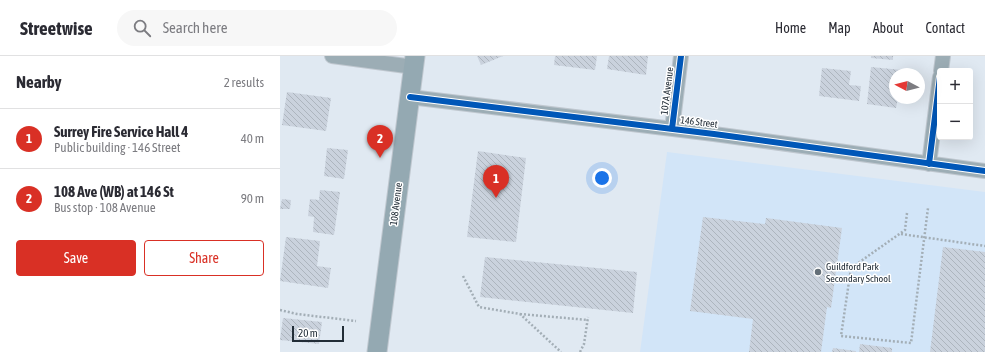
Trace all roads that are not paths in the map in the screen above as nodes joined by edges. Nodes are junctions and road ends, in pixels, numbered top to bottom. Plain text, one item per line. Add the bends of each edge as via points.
1 (332, 56) edge
2 (681, 56) edge
3 (943, 56) edge
4 (415, 62) edge
5 (941, 68) edge
6 (410, 97) junction
7 (937, 101) edge
8 (672, 129) junction
9 (929, 164) junction
10 (985, 171) edge
11 (377, 352) edge

1 - 4 street
2 - 8 street, 107A Avenue
3 - 5 street
4 - 6 main road, 108 Avenue
6 - 8 street, 146 Street
6 - 11 main road, 108 Avenue
7 - 9 street
8 - 9 street, 146 Street
9 - 10 street, 146 Street

